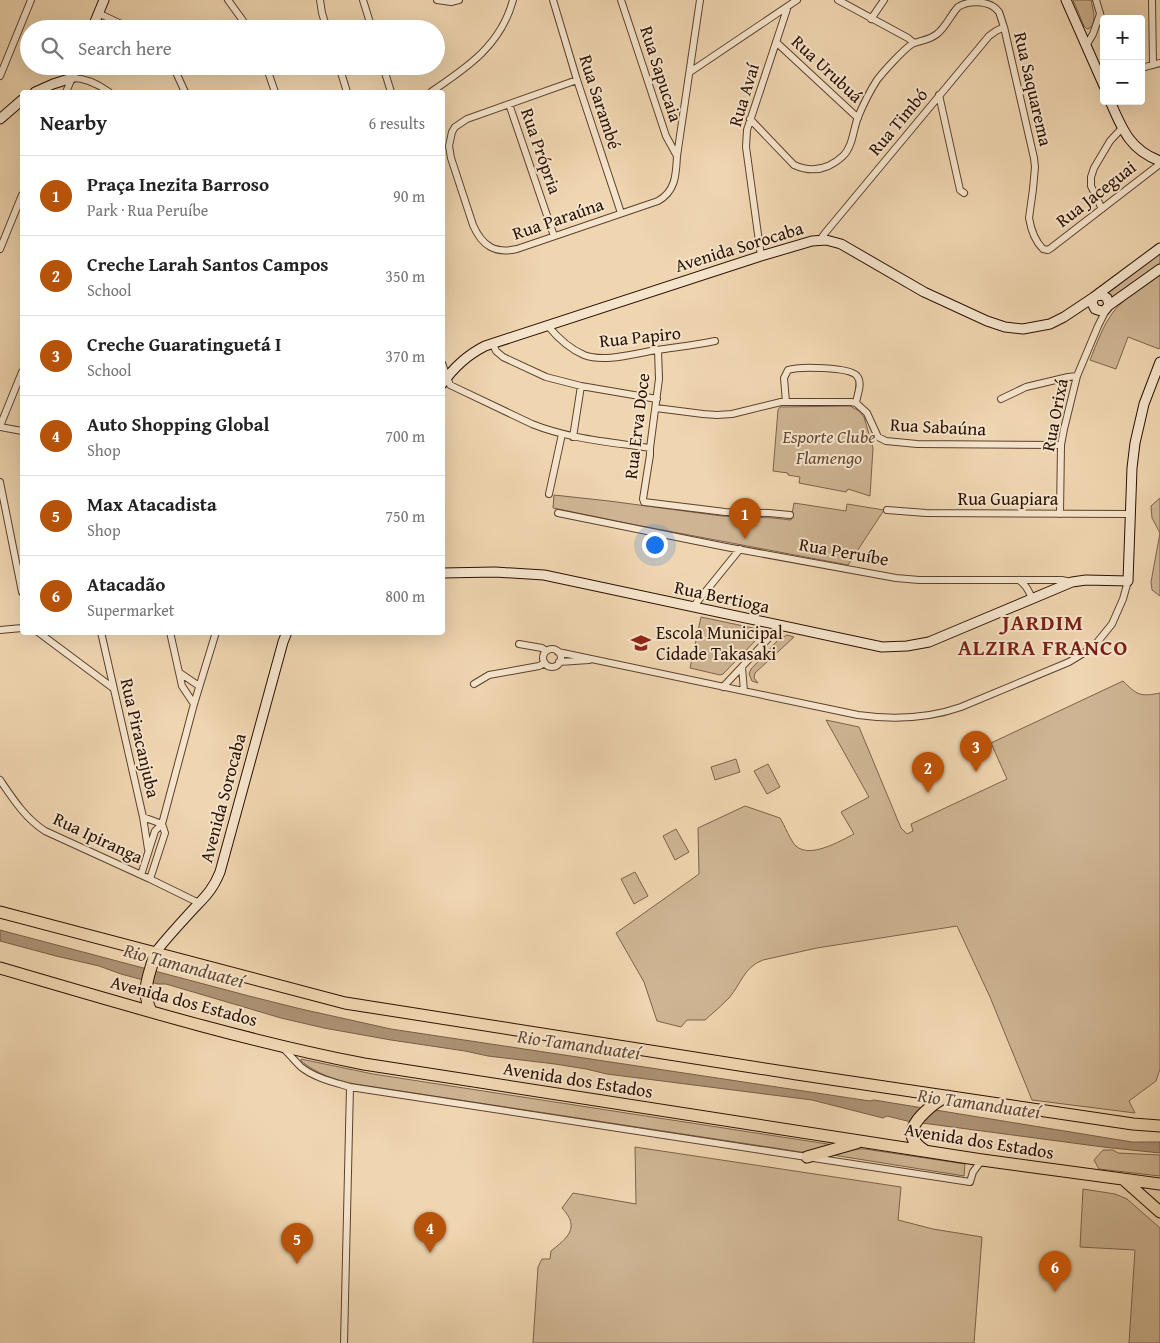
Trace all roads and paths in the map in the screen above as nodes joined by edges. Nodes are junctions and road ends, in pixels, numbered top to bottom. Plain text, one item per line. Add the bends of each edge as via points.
1 (31, 0) edge
2 (104, 0) edge
3 (228, 0) edge
4 (320, 0) edge
5 (363, 0) edge
6 (437, 0) edge
7 (459, 0) edge
8 (513, 0) edge
9 (553, 0) edge
10 (621, 0) edge
11 (700, 0) edge
12 (797, 0) edge
13 (838, 0) edge
14 (884, 0) edge
15 (1066, 0) edge
16 (1096, 0) edge
17 (1152, 0) edge
18 (788, 6) junction
19 (98, 13) junction
20 (1100, 14) joint
21 (871, 19) junction
22 (23, 20) edge
23 (95, 20) edge
24 (113, 20) edge
25 (242, 20) edge
26 (324, 20) edge
27 (369, 20) edge
28 (20, 27) edge
29 (1004, 27) junction
30 (776, 42) junction
31 (914, 43) junction
32 (1086, 46) junction
33 (1156, 64) edge
34 (690, 72) junction
35 (73, 75) edge
36 (176, 75) edge
37 (269, 75) edge
38 (342, 75) edge
39 (386, 75) edge
40 (1100, 75) edge
41 (0, 76) edge
42 (72, 78) junction
43 (577, 80) junction
44 (39, 90) edge
45 (67, 90) edge
46 (106, 90) edge
47 (184, 90) edge
48 (274, 90) edge
49 (346, 90) edge
50 (390, 90) edge
51 (434, 90) edge
52 (939, 95) junction
53 (20, 102) edge
54 (509, 104) junction
55 (1112, 105) edge
56 (2, 115) edge
57 (858, 118) junction
58 (750, 119) junction
59 (1122, 128) junction
60 (677, 156) junction
61 (1160, 162) edge
62 (964, 193) dead end
63 (20, 200) edge
64 (1102, 209) junction
65 (621, 214) junction
66 (554, 236) junction
67 (820, 240) junction
68 (1051, 248) joint
69 (1160, 248) edge
70 (0, 249) edge
71 (761, 256) junction
72 (1160, 269) edge
73 (1095, 297) junction
74 (1108, 307) junction
75 (1075, 310) junction
76 (1096, 310) junction
77 (548, 326) junction
78 (1098, 326) junction
79 (715, 341) dead end
80 (493, 344) junction
81 (658, 350) junction
82 (1160, 362) edge
83 (1078, 376) junction
84 (20, 377) edge
85 (445, 381) edge
86 (581, 386) junction
87 (657, 399) junction
88 (1001, 399) dead end
89 (786, 402) junction
90 (856, 403) junction
91 (656, 408) junction
92 (0, 426) edge
93 (20, 431) edge
94 (562, 434) junction
95 (573, 436) junction
96 (1061, 445) junction
97 (650, 448) junction
98 (0, 482) edge
99 (549, 494) dead end
100 (887, 510) dead end
101 (558, 512) dead end
102 (1060, 514) junction
103 (1130, 514) junction
104 (790, 515) dead end
105 (740, 549) junction
106 (445, 573) edge
107 (1018, 580) junction
108 (1128, 580) junction
109 (20, 582) edge
110 (1072, 582) junction
111 (1032, 598) junction
112 (693, 607) junction
113 (780, 626) junction
114 (20, 628) edge
115 (0, 630) edge
116 (42, 635) edge
117 (101, 635) edge
118 (171, 635) edge
119 (215, 635) edge
120 (286, 635) edge
121 (519, 644) dead end
122 (546, 651) junction
123 (558, 652) junction
124 (592, 660) junction
125 (560, 662) junction
126 (545, 663) junction
127 (742, 667) junction
128 (180, 673) junction
129 (474, 684) dead end
130 (199, 686) junction
131 (723, 687) junction
132 (113, 688) junction
133 (744, 691) junction
134 (194, 704) junction
135 (0, 780) edge
136 (142, 817) junction
137 (162, 824) junction
138 (148, 851) junction
139 (142, 875) junction
140 (150, 879) junction
141 (199, 903) junction
142 (0, 912) edge
143 (154, 958) junction
144 (0, 968) edge
145 (151, 1012) junction
146 (281, 1046) junction
147 (350, 1087) junction
148 (948, 1096) junction
149 (1160, 1126) edge
150 (861, 1142) junction
151 (924, 1150) junction
152 (807, 1157) junction
153 (982, 1160) junction
154 (1124, 1180) junction
155 (1160, 1184) edge
156 (1160, 1212) edge
157 (344, 1343) edge

1 - 22 street
2 - 19 street
3 - 25 street
4 - 26 street
5 - 27 street
6 - 7 street
8 - 51 street via 496,39 476,60
9 - 43 street, Rua Sarambé
10 - 60 street, Rua Sapucaia via 666,136
11 - 34 street, Rua Paraúna
12 - 18 street
13 - 21 street
14 - 21 street
15 - 32 street
16 - 20 street
17 - 33 street
18 - 30 street, Rua Avaí
18 - 34 street
19 - 23 street
19 - 24 street
20 - 32 street
21 - 31 street
28 - 41 street
29 - 31 street, Rua Saquarema via 994,7 982,1 966,2 957,8 944,28 925,41
29 - 52 street, Rua Timbó via 990,36
29 - 68 street, Rua Saquarema via 1034,158 1030,225 1039,246 1046,250
30 - 57 street, Rua Urubuá
30 - 58 street, Rua Avaí
31 - 57 street, Rua Saquarema via 878,79
32 - 40 street
34 - 60 street, Rua Paraúna
35 - 42 street
36 - 47 street
37 - 48 street
38 - 49 street
39 - 50 street
42 - 44 street
42 - 45 street
42 - 46 street via 82,78
43 - 54 street, Rua Paraúna
43 - 65 street, Rua Sarambé
52 - 62 street via 960,190
52 - 67 street, Rua Timbó
53 - 56 street
54 - 66 street, Rua Própria
54 - 66 street, Rua Paraúna via 461,122 450,138 451,158 473,225 486,245 502,251
55 - 59 street
57 - 58 street, Rua Saquarema via 845,155 833,164 812,170 794,165
58 - 71 street, Rua Avaí via 746,146
59 - 61 street via 1139,150
59 - 64 street via 1110,141 1091,177 1091,186
60 - 65 street, Rua Paraúna via 674,182 667,195
61 - 64 street, Rua Jaceguai
63 - 70 street
64 - 68 street, Rua Jaceguai
65 - 66 street, Rua Paraúna
67 - 71 street, Avenida Sorocaba
67 - 75 street, Avenida Sorocaba via 841,244 924,292 998,325 1033,328 1055,322
69 - 73 street, Avenida Sorocaba
71 - 77 street, Avenida Sorocaba
72 - 74 street
73 - 74 street via 1106,297
73 - 75 street, Avenida Sorocaba
73 - 76 street via 1092,303
74 - 76 street
74 - 78 street, Rua Orixá
75 - 76 street, Avenida Sorocaba
76 - 78 street, Rua Orixá
77 - 80 street, Avenida Sorocaba
77 - 81 street, Rua Papiro via 574,350 593,358
78 - 83 street, Rua Orixá
79 - 81 street, Rua Papiro
80 - 85 street, Avenida Sorocaba via 468,356
80 - 86 street via 503,357 533,372
81 - 87 street, Rua Erva Doce
82 - 103 street via 1144,404 1135,444
83 - 88 street via 1026,388
83 - 96 street, Rua Orixá
84 - 92 street
85 - 94 street via 457,390 532,424
86 - 87 street
86 - 95 street
87 - 91 street, Rua Erva Doce
89 - 90 street
89 - 90 street via 785,375 788,370 830,368 856,375 860,385
89 - 91 street via 717,415
90 - 96 street, Rua Sabaúna via 869,417 878,436 886,442
91 - 97 street, Rua Erva Doce
92 - 93 street
94 - 95 street
94 - 99 street
95 - 97 street
96 - 102 street, Rua Orixá
97 - 104 street, Rua Erva Doce via 643,499 647,504
98 - 109 street
100 - 102 street, Rua Guapiara
101 - 105 street, Rua Peruíbe
102 - 103 street, Rua Guapiara
103 - 108 street
105 - 107 street, Rua Peruíbe via 902,579
105 - 112 street
106 - 112 street, Rua Bertioga via 544,575
107 - 110 street, Rua Peruíbe
107 - 111 street via 1027,587
108 - 110 street, Rua Peruíbe
108 - 133 street via 1117,615 1087,651 1069,662 936,715 878,718
110 - 111 street, Rua Bertioga
111 - 113 street, Rua Bertioga via 940,638 894,648
112 - 113 street, Rua Bertioga
113 - 127 street
114 - 115 street
116 - 132 street
117 - 132 street, Rua Piracanjuba
118 - 128 street
119 - 130 street
120 - 141 street, Avenida Sorocaba via 220,872 215,885
121 - 122 street
122 - 123 street via 553,649
122 - 126 street
123 - 124 street
123 - 125 street
124 - 125 street
124 - 131 street
125 - 126 street via 551,666
126 - 129 street via 489,675
127 - 131 street
127 - 133 street
128 - 130 street
128 - 134 street via 182,686
130 - 134 street
131 - 133 street
132 - 136 street, Rua Piracanjuba
134 - 137 street
135 - 139 street, Rua Ipiranga via 40,828
136 - 137 street
136 - 138 street, Rua Piracanjuba
137 - 138 street via 155,831
137 - 140 street via 165,833
138 - 139 street
139 - 140 street, Rua Ipiranga
140 - 141 street, Rua Ipiranga
141 - 143 street, Avenida Sorocaba
142 - 143 highway
143 - 145 highway via 145,990
143 - 148 highway via 345,1003
144 - 145 highway, Avenida dos Estados
145 - 146 highway, Avenida dos Estados
146 - 147 street via 312,1075
146 - 150 highway, Avenida dos Estados via 364,1064
147 - 152 street
147 - 157 street
148 - 149 highway
148 - 151 highway via 934,1104 913,1128 916,1144
150 - 151 highway, Avenida dos Estados
150 - 152 highway
151 - 153 highway, Avenida dos Estados
152 - 153 street via 970,1182
153 - 154 highway, Avenida dos Estados
154 - 155 highway, Avenida dos Estados
154 - 156 highway

